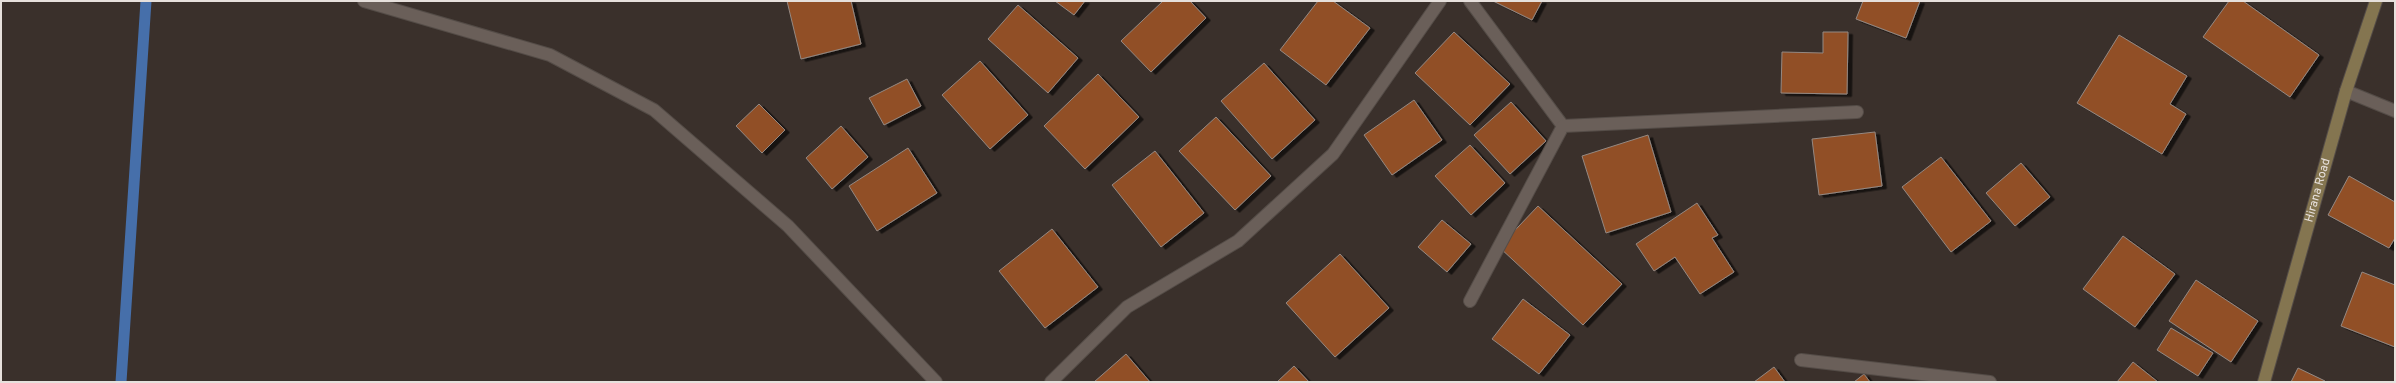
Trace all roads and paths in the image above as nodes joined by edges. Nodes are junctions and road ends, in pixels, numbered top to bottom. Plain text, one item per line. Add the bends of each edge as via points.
1 (364, 1) edge
2 (1440, 1) edge
3 (1470, 1) edge
4 (2376, 1) edge
5 (2346, 90) junction
6 (2395, 111) edge
7 (1857, 112) dead end
8 (1563, 126) junction
9 (1470, 301) dead end
10 (1801, 360) dead end
11 (936, 382) edge
12 (1051, 382) edge
13 (1990, 382) edge
14 (2264, 382) edge

1 - 11 street via 550,55 654,110 788,226
2 - 12 street via 1332,154 1238,241 1127,307
3 - 8 street
4 - 5 street, Hirana Road
5 - 6 street
5 - 14 street, Hirana Road
7 - 8 street
8 - 9 street
10 - 13 street

